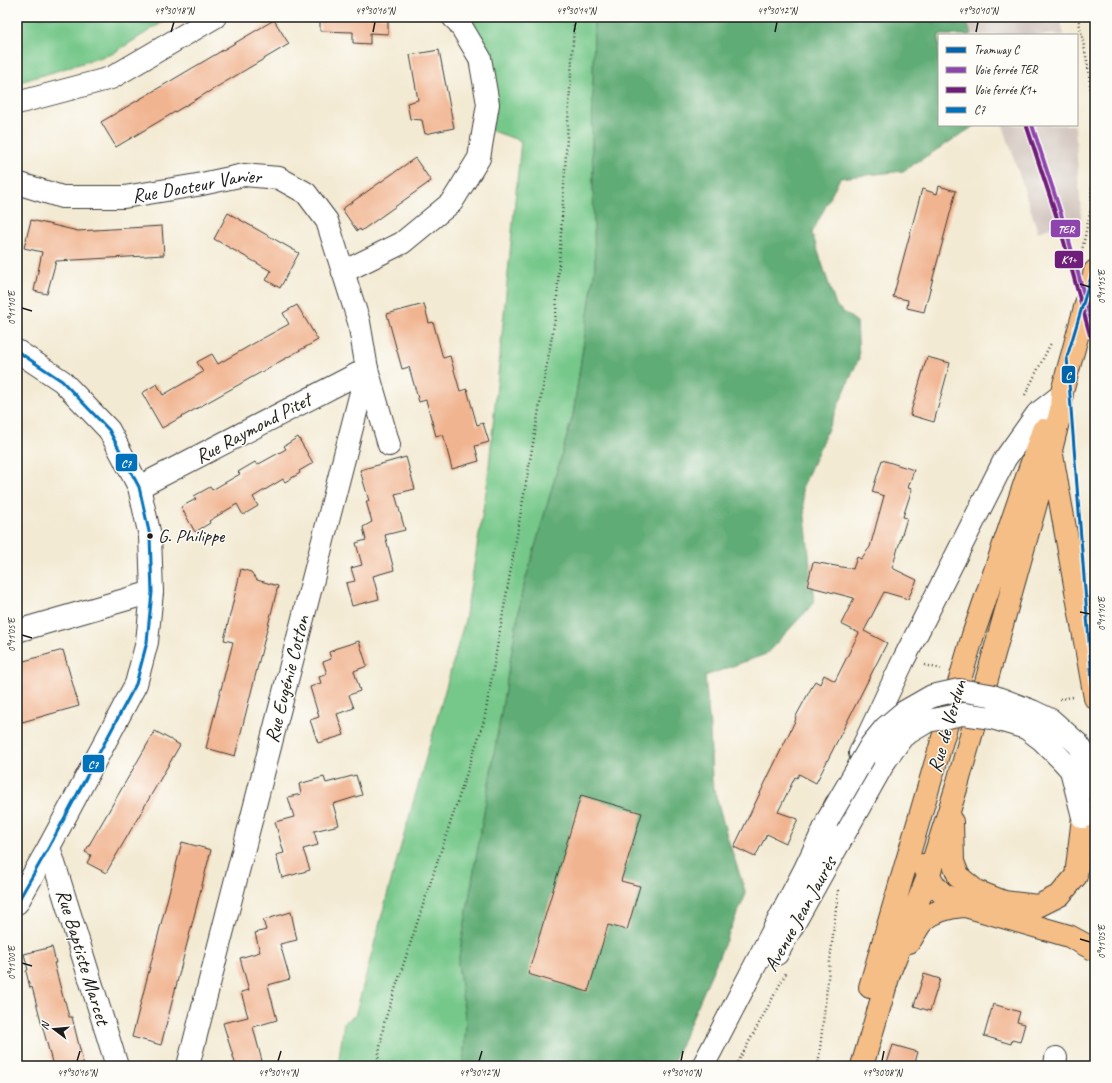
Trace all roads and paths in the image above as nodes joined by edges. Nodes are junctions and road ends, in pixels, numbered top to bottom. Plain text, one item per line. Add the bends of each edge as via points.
1 (215, 17) edge
2 (453, 17) edge
3 (570, 17) edge
4 (1078, 17) edge
5 (17, 103) edge
6 (17, 183) edge
7 (1088, 265) edge
8 (343, 272) junction
9 (17, 350) edge
10 (367, 368) junction
11 (1061, 394) junction
12 (390, 445) dead end
13 (1052, 450) junction
14 (139, 487) junction
15 (152, 592) junction
16 (17, 631) edge
17 (904, 659) junction
18 (946, 670) dead end
19 (1095, 698) edge
20 (1095, 788) edge
21 (956, 789) junction
22 (1083, 817) junction
23 (919, 820) junction
24 (827, 821) junction
25 (1095, 844) edge
26 (50, 847) junction
27 (812, 874) junction
28 (929, 874) junction
29 (17, 902) edge
30 (965, 906) junction
31 (1095, 950) edge
32 (788, 969) dead end
33 (890, 971) junction
34 (117, 1066) edge
35 (188, 1066) edge
36 (377, 1066) edge
37 (703, 1066) edge
38 (713, 1066) edge
39 (736, 1066) edge
40 (818, 1066) edge
41 (849, 1066) edge
42 (862, 1066) edge

1 - 5 street via 111,78
2 - 8 street via 480,58 488,104 479,158 452,202 402,243
3 - 36 path via 574,26 556,313 484,721 384,1024
4 - 7 path via 1088,66 1094,135
6 - 8 street, Rue Docteur Vanier via 62,197 124,197 244,175 279,178 306,193 327,221
7 - 11 main road, Rue de Verdun
8 - 10 street, Rue Docteur Vanier via 359,322
9 - 14 street via 62,381 109,430
10 - 12 street
10 - 14 street, Rue Raymond Pitet
10 - 35 street, Rue Eugénie Cotton
11 - 13 main road, Rue de Verdun via 1061,410
11 - 17 street via 1037,414 1005,459
11 - 23 main road, Rue de Verdun via 1045,426 992,577
13 - 19 main road
13 - 21 main road, Rue de Verdun
14 - 15 street via 150,536
15 - 16 street
15 - 26 street via 147,642 136,684
17 - 18 path
17 - 24 street
20 - 24 street, bridge via 1086,756 1078,744 1051,720 990,695 959,690 932,696 904,712 885,728 871,745
21 - 22 main road via 951,828 953,862 959,877 976,891 1004,902 1038,906 1060,895 1076,876
21 - 28 main road, Rue de Verdun
22 - 25 street
22 - 27 street, Avenue Jean Jaurès, bridge via 1071,770 1042,740 1026,728 992,718 963,714 928,721 903,736
23 - 28 main road via 921,862
23 - 41 main road, Rue de Verdun
24 - 27 street
26 - 29 street
26 - 34 street, Rue Baptiste Marcet
27 - 37 street, Avenue Jean Jaurès
27 - 38 street, Avenue Jean Jaurès
27 - 40 path via 838,891
28 - 30 main road via 942,893
28 - 33 main road, Rue de Verdun
30 - 31 main road via 1069,936
30 - 33 main road via 950,907 923,921
32 - 39 path
33 - 42 main road, Rue de Verdun

